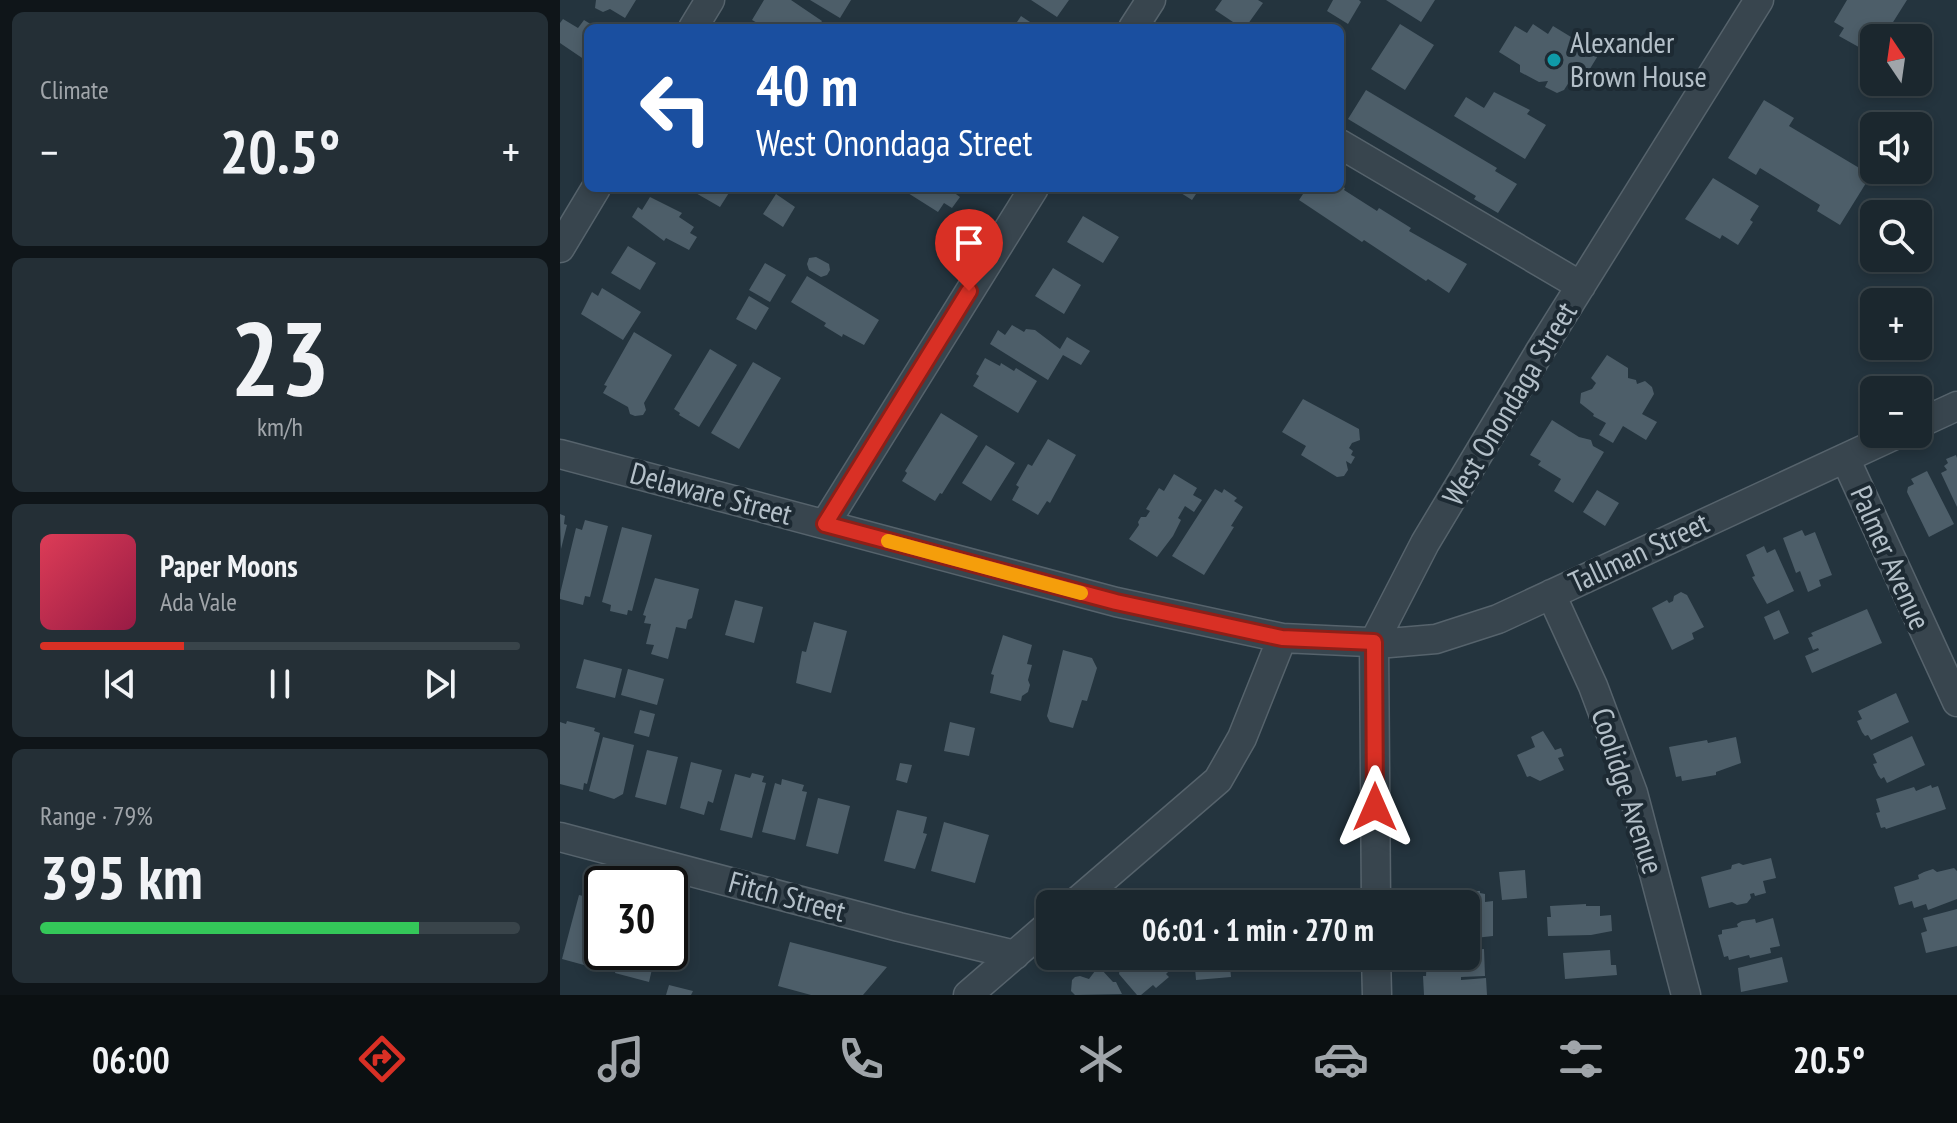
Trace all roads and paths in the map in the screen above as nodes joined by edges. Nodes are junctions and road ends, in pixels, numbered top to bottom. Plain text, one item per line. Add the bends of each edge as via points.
1 (710, 0) edge
2 (1151, 0) edge
3 (1759, 0) edge
4 (695, 24) edge
5 (1136, 24) edge
6 (1344, 146) edge
7 (594, 192) edge
8 (1032, 192) edge
9 (560, 248) edge
10 (1581, 286) junction
11 (1957, 406) edge
12 (1932, 418) edge
13 (1867, 448) edge
14 (560, 454) edge
15 (1845, 458) junction
16 (825, 524) junction
17 (1551, 594) junction
18 (1282, 638) junction
19 (1374, 642) junction
20 (1957, 702) edge
21 (560, 837) edge
22 (1090, 890) edge
23 (1376, 890) edge
24 (1036, 936) edge
25 (1015, 955) junction
26 (1376, 970) edge
27 (968, 995) edge
28 (1377, 995) edge
29 (1686, 995) edge

1 - 4 street
2 - 5 street
3 - 10 street, West Onondaga Street
6 - 10 street
7 - 9 street
8 - 16 street
10 - 19 street, West Onondaga Street via 1425,543
11 - 12 street
13 - 15 street, Tallman Street
14 - 16 street, Delaware Street
15 - 17 street, Tallman Street
15 - 20 street, Palmer Avenue
16 - 18 street, Delaware Street via 1116,602
17 - 19 street, Tallman Street via 1436,639
17 - 29 street, Coolidge Avenue via 1633,793
18 - 19 street
18 - 22 street via 1242,738 1218,780
19 - 23 street
21 - 25 street, Fitch Street
24 - 25 street
25 - 27 street
26 - 28 street

